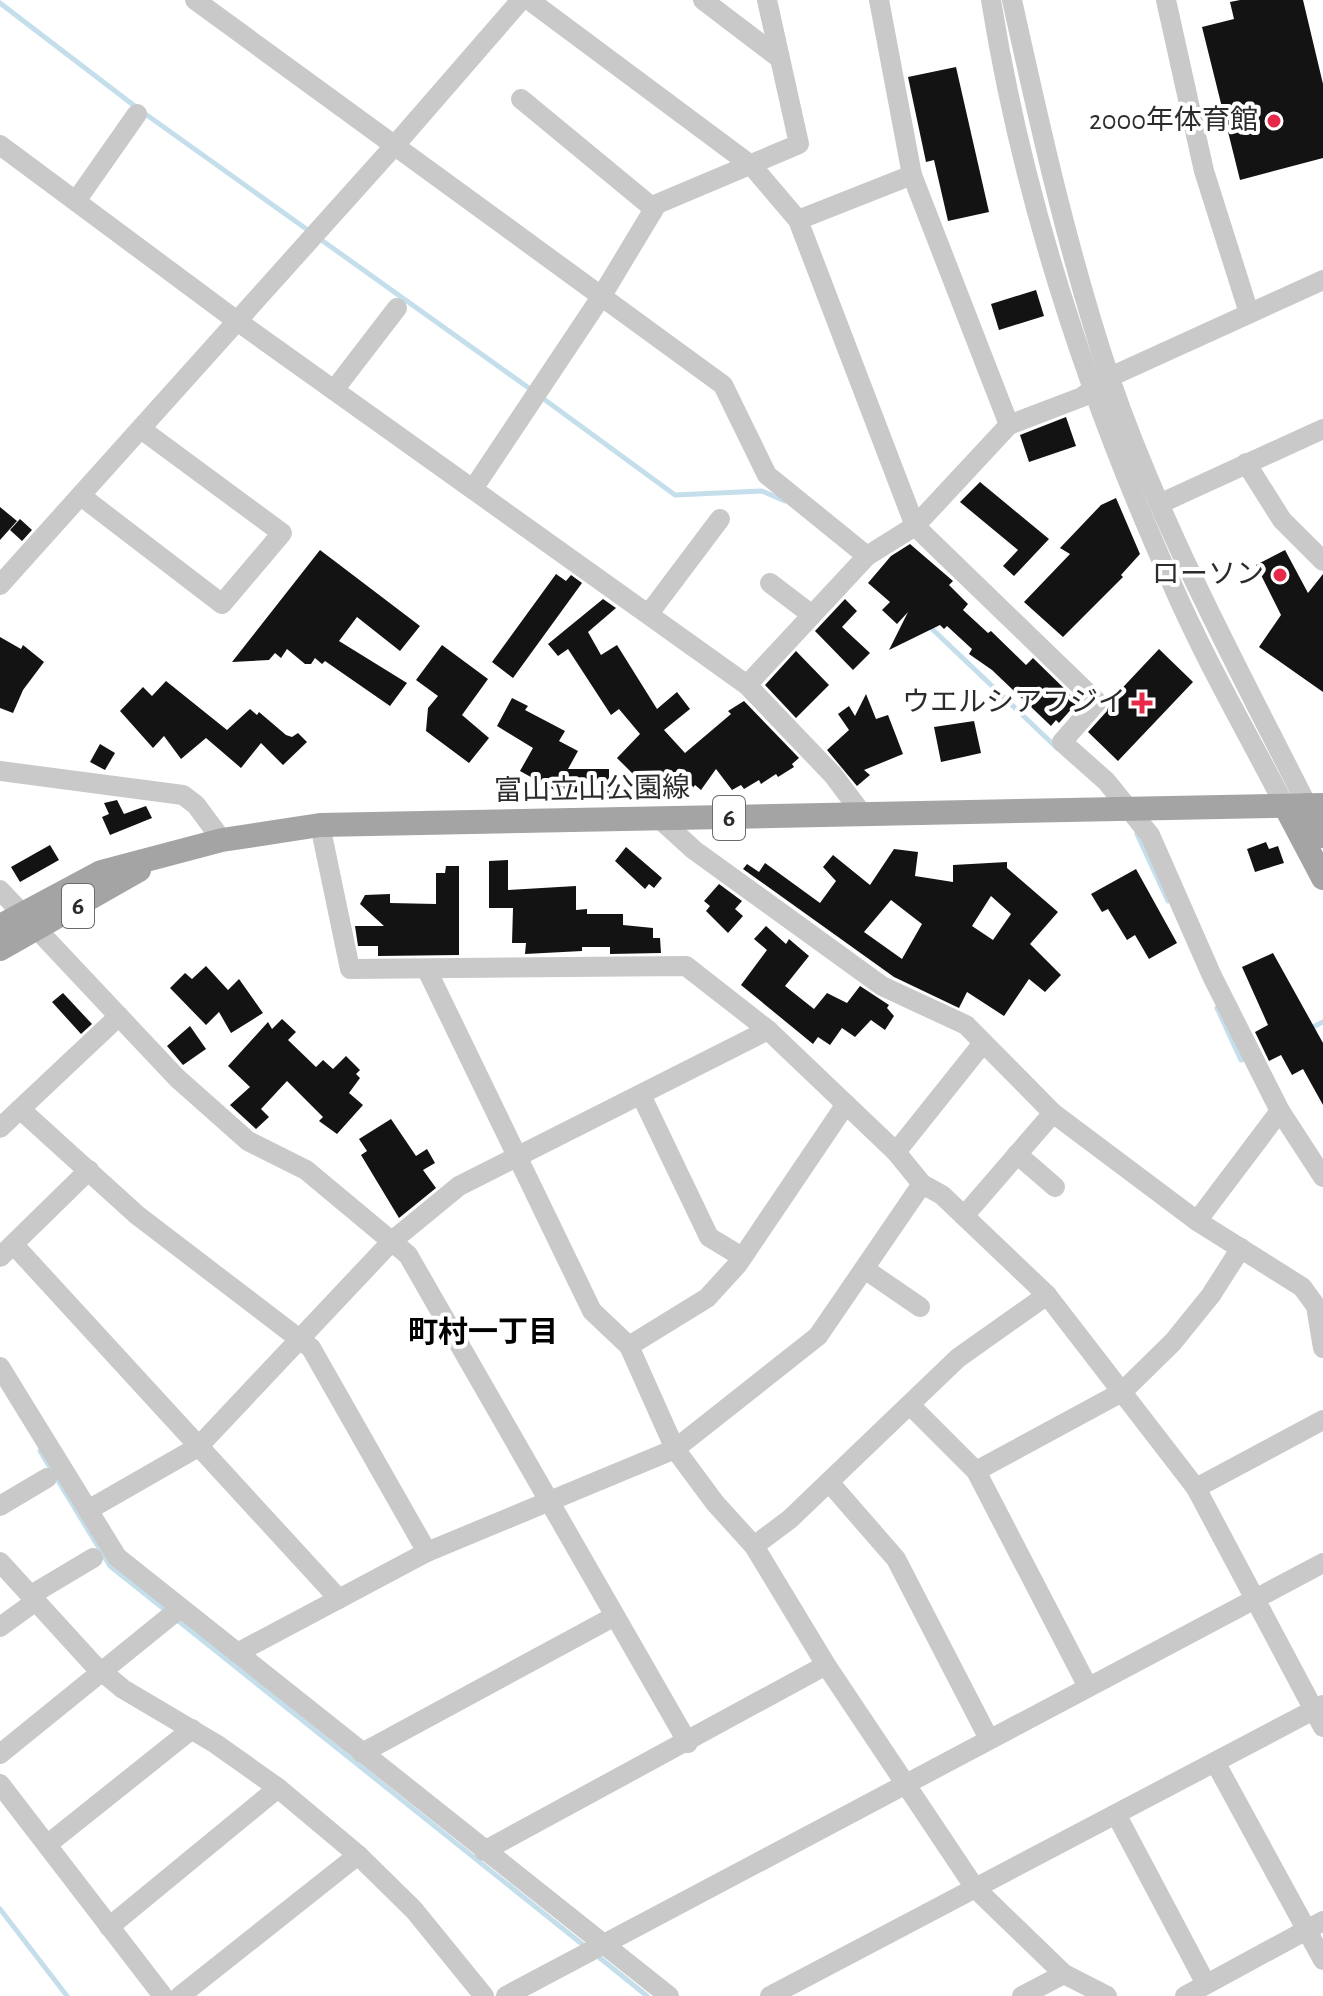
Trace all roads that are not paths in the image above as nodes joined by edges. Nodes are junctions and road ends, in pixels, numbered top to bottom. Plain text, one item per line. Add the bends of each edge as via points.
1 (195, 0) edge
2 (521, 0) edge
3 (529, 0) edge
4 (703, 0) edge
5 (767, 0) edge
6 (879, 0) edge
7 (991, 0) edge
8 (1012, 0) edge
9 (1166, 0) edge
10 (778, 57) junction
11 (521, 99) dead end
12 (137, 114) dead end
13 (396, 144) junction
14 (0, 145) edge
15 (752, 166) junction
16 (912, 175) junction
17 (76, 201) junction
18 (653, 208) junction
19 (798, 220) junction
20 (1323, 280) edge
21 (601, 297) junction
22 (397, 308) dead end
23 (1249, 313) junction
24 (237, 321) junction
25 (1102, 383) junction
26 (334, 390) junction
27 (1009, 425) junction
28 (141, 429) junction
29 (1323, 429) edge
30 (1246, 463) junction
31 (473, 489) junction
32 (81, 496) junction
33 (1159, 504) junction
34 (720, 519) dead end
35 (915, 526) junction
36 (867, 556) junction
37 (1323, 561) edge
38 (770, 583) dead end
39 (0, 585) edge
40 (650, 612) junction
41 (812, 615) junction
42 (747, 685) junction
43 (0, 771) edge
44 (1305, 805) edge
45 (1131, 810) junction
46 (863, 815) junction
47 (661, 820) junction
48 (320, 825) junction
49 (1323, 836) edge
50 (222, 840) junction
51 (1323, 878) edge
52 (0, 890) edge
53 (31, 920) junction
54 (0, 926) edge
55 (0, 949) edge
56 (427, 970) junction
57 (119, 1016) junction
58 (768, 1030) junction
59 (983, 1043) junction
60 (641, 1095) junction
61 (846, 1104) junction
62 (20, 1109) junction
63 (1280, 1111) junction
64 (1053, 1113) junction
65 (0, 1128) edge
66 (896, 1152) junction
67 (1017, 1154) junction
68 (518, 1157) junction
69 (1320, 1164) edge
70 (89, 1170) junction
71 (922, 1184) junction
72 (1055, 1187) dead end
73 (964, 1216) junction
74 (1197, 1221) junction
75 (392, 1241) junction
76 (1241, 1248) junction
77 (7, 1251) edge
78 (742, 1257) junction
79 (866, 1270) junction
80 (1047, 1295) junction
81 (920, 1307) dead end
82 (300, 1337) junction
83 (629, 1346) junction
84 (1323, 1348) edge
85 (3, 1376) edge
86 (1122, 1392) junction
87 (910, 1405) junction
88 (1323, 1420) edge
89 (198, 1447) junction
90 (675, 1449) junction
91 (976, 1471) junction
92 (47, 1478) dead end
93 (829, 1482) junction
94 (1196, 1488) junction
95 (548, 1503) junction
96 (0, 1506) edge
97 (88, 1510) junction
98 (754, 1546) junction
99 (427, 1552) junction
100 (93, 1558) dead end
101 (0, 1562) edge
102 (1323, 1563) edge
103 (34, 1598) junction
104 (339, 1599) junction
105 (1255, 1600) junction
106 (179, 1609) junction
107 (615, 1616) junction
108 (0, 1627) edge
109 (237, 1653) junction
110 (826, 1665) junction
111 (101, 1670) junction
112 (1088, 1687) junction
113 (1320, 1714) edge
114 (192, 1729) junction
115 (989, 1739) junction
116 (688, 1743) junction
117 (362, 1753) junction
118 (0, 1754) edge
119 (1215, 1762) junction
120 (905, 1782) junction
121 (0, 1784) edge
122 (278, 1788) junction
123 (1116, 1814) junction
124 (48, 1844) junction
125 (484, 1851) junction
126 (358, 1855) junction
127 (975, 1888) junction
128 (1314, 1925) edge
129 (109, 1927) junction
130 (603, 1944) junction
131 (1323, 1960) edge
132 (1064, 1974) junction
133 (1206, 1984) junction
134 (163, 1996) edge
135 (180, 1996) edge
136 (484, 1996) edge
137 (506, 1996) edge
138 (669, 1996) edge
139 (770, 1996) edge
140 (1022, 1996) edge
141 (1107, 1996) edge
142 (1185, 1996) edge

1 - 13 street
2 - 13 street
3 - 15 street
4 - 10 street
5 - 10 street
6 - 16 street
7 - 25 street via 1003,75 1044,237
8 - 25 street
9 - 23 street via 1204,171
10 - 15 street via 799,144
11 - 18 street
12 - 17 street
13 - 21 street
13 - 24 street
14 - 17 street
15 - 18 street
15 - 19 street
16 - 19 street
16 - 27 street
17 - 24 street
18 - 21 street
19 - 35 street
20 - 23 street
21 - 31 street
21 - 36 street via 723,385 767,475
22 - 26 street
23 - 25 street
24 - 26 street
24 - 28 street
25 - 27 street
25 - 33 street
25 - 44 street via 1172,585
26 - 31 street
27 - 35 street
28 - 32 street
28 - 32 street via 282,533 222,604
29 - 30 street
30 - 33 street
30 - 37 street via 1282,520
31 - 40 street
32 - 39 street
33 - 44 street
34 - 40 street
35 - 36 street
35 - 45 street via 1097,702 1062,742
36 - 41 street
38 - 41 street
40 - 42 street
41 - 42 street
42 - 46 street via 833,775
43 - 50 street via 183,795
44 - 45 main road, 富山立山公園線 / 6
44 - 49 main road
44 - 51 main road
45 - 46 main road, 富山立山公園線 / 6
45 - 63 street via 1150,835
46 - 47 main road, 富山立山公園線 / 6
47 - 48 main road, 富山立山公園線 / 6
47 - 59 street via 694,850 882,986 966,1025
48 - 50 main road, 富山立山公園線 / 6
48 - 56 street via 350,969
50 - 53 main road, 富山立山公園線 / 6 via 155,860
52 - 53 street
53 - 54 main road, 富山立山公園線 / 6
53 - 55 main road, 富山立山公園線 / 6
53 - 57 street
56 - 58 street via 686,966
56 - 68 street
57 - 62 street
57 - 75 street via 177,1078 248,1141 306,1170
58 - 60 street
58 - 61 street
59 - 64 street
59 - 66 street
60 - 68 street
60 - 78 street via 709,1237
61 - 66 street
61 - 78 street
62 - 65 street
62 - 70 street
63 - 69 street
63 - 74 street
64 - 67 street
64 - 74 street
66 - 71 street
67 - 72 street
67 - 73 street
68 - 75 street via 459,1186
68 - 83 street via 592,1311
70 - 77 street
70 - 82 street via 137,1215
71 - 73 street
71 - 79 street
73 - 80 street
74 - 76 street
75 - 82 street
75 - 95 street via 408,1255
76 - 84 street via 1302,1287 1316,1306
76 - 86 street via 1173,1342
77 - 89 street
78 - 83 street via 707,1298
79 - 81 street
79 - 90 street via 818,1336
80 - 86 street
80 - 87 street via 958,1358
82 - 89 street
82 - 99 street
83 - 90 street
85 - 97 street
86 - 91 street
86 - 94 street
87 - 91 street
87 - 93 street
88 - 94 street
89 - 97 street
89 - 104 street
90 - 95 street
90 - 98 street
91 - 112 street
92 - 96 street
93 - 98 street
93 - 115 street via 896,1559
94 - 105 street
95 - 99 street
95 - 107 street
97 - 106 street via 117,1557
98 - 110 street
99 - 104 street
100 - 103 street
101 - 103 street
102 - 105 street
103 - 108 street
103 - 111 street
104 - 109 street
105 - 112 street
105 - 113 street
106 - 109 street
106 - 111 street
107 - 116 street
107 - 117 street
109 - 117 street
110 - 116 street
110 - 120 street
111 - 114 street
111 - 118 street
112 - 115 street
113 - 119 street
114 - 122 street
114 - 124 street
115 - 120 street
116 - 125 street
117 - 125 street
119 - 123 street
119 - 128 street
120 - 127 street
120 - 130 street
121 - 124 street
122 - 126 street
122 - 129 street
123 - 127 street
123 - 133 street
124 - 129 street
125 - 130 street
126 - 135 street
126 - 136 street via 414,1910
127 - 132 street
127 - 139 street
128 - 131 street
128 - 133 street
129 - 134 street
130 - 137 street
130 - 138 street
132 - 140 street
132 - 141 street
133 - 142 street

